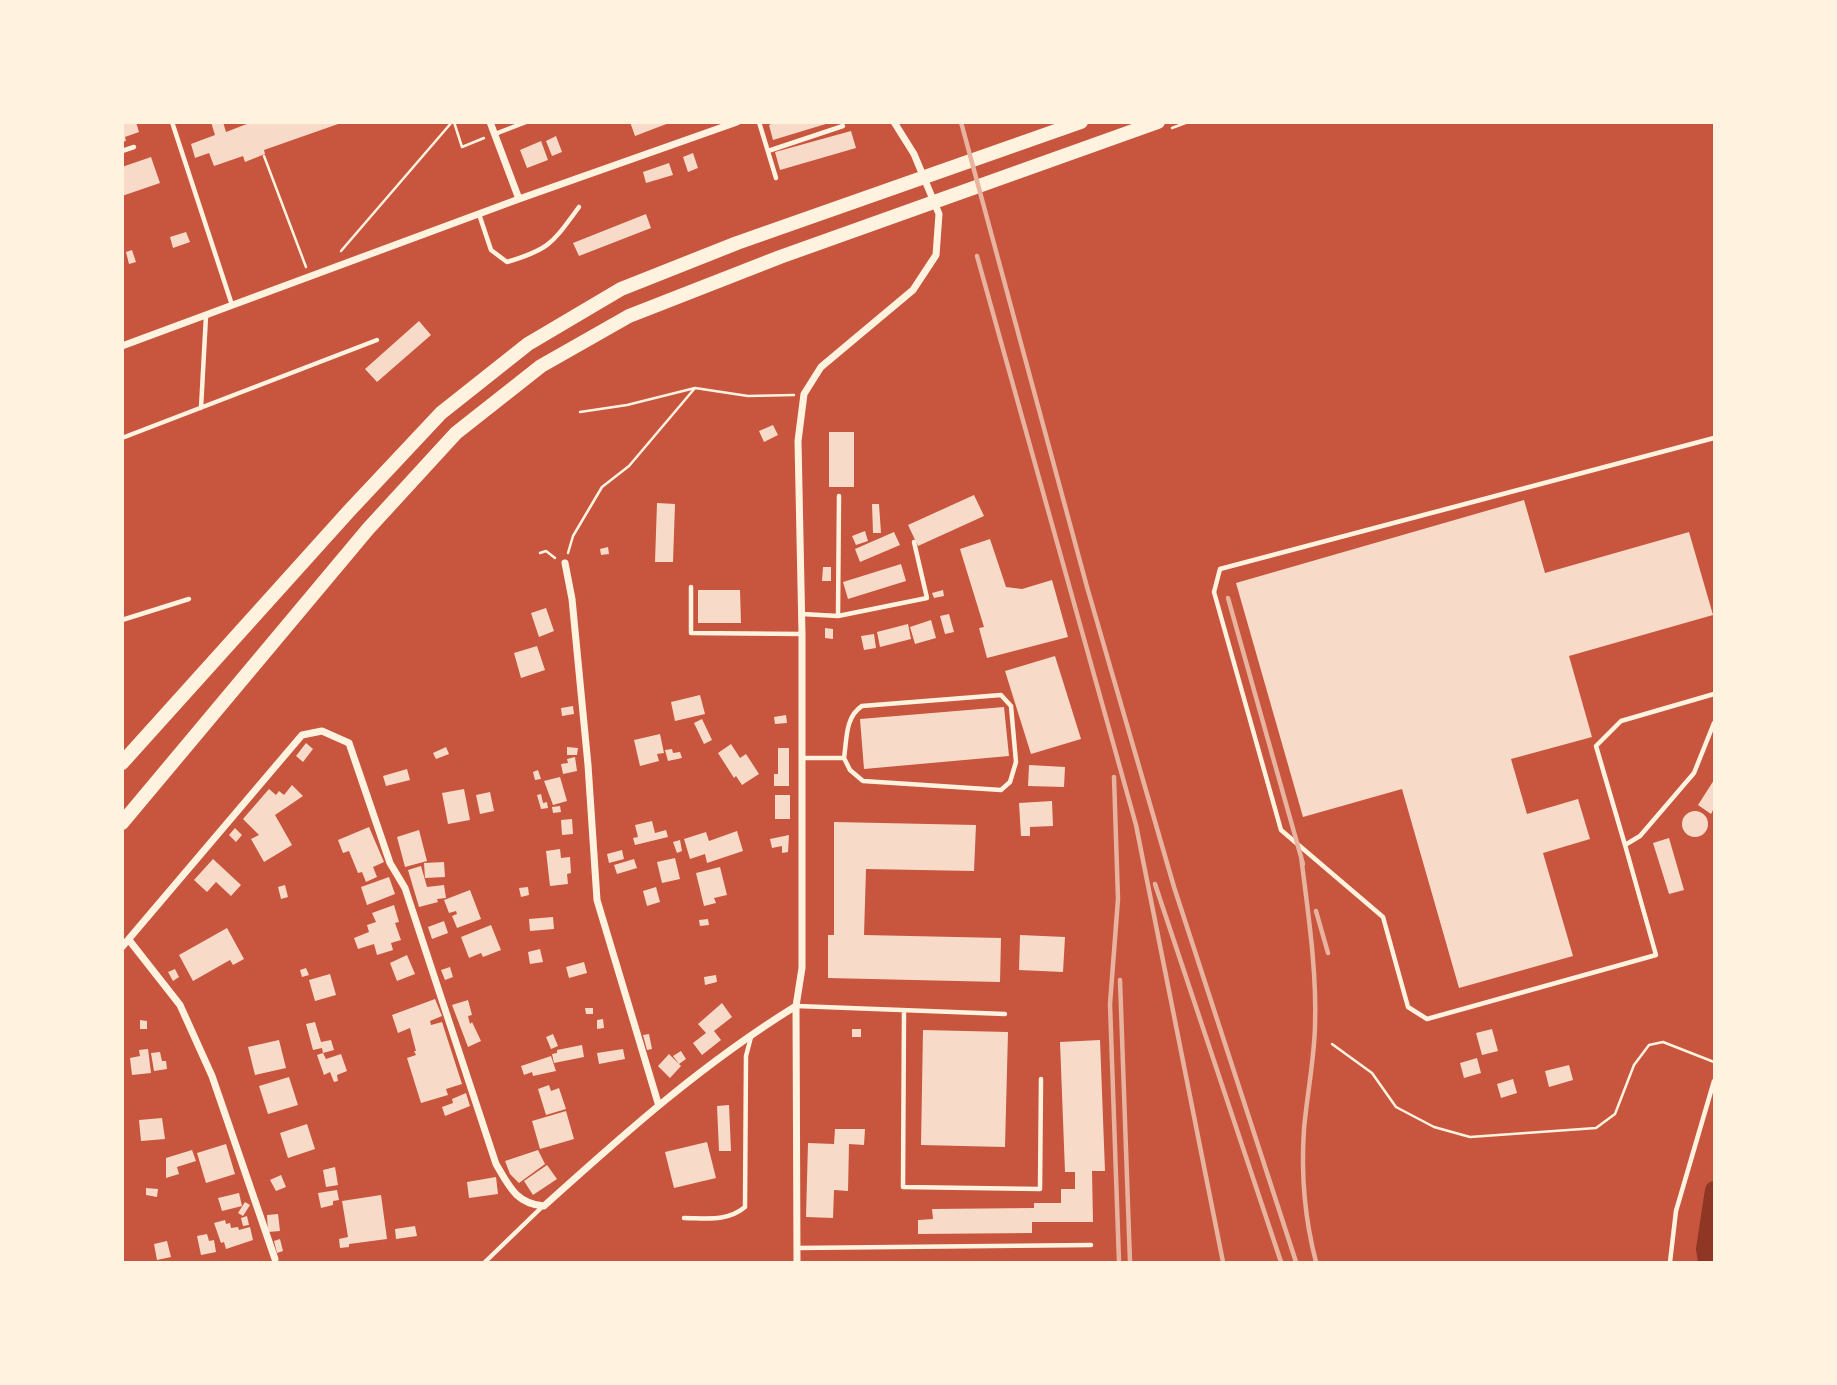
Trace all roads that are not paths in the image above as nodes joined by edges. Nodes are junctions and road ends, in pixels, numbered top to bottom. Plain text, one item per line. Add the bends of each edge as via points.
1 (172, 122) edge
2 (491, 122) edge
3 (526, 122) edge
4 (737, 122) edge
5 (759, 122) edge
6 (894, 122) edge
7 (1081, 122) edge
8 (1158, 122) edge
9 (843, 126) dead end
10 (495, 134) junction
11 (134, 147) dead end
12 (122, 151) edge
13 (768, 151) junction
14 (776, 178) dead end
15 (519, 199) junction
16 (579, 207) dead end
17 (478, 214) junction
18 (232, 306) junction
19 (206, 316) junction
20 (377, 340) dead end
21 (122, 346) edge
22 (201, 408) junction
23 (122, 438) edge
24 (1714, 438) edge
25 (839, 496) dead end
26 (914, 542) dead end
27 (565, 563) road end
28 (691, 587) dead end
29 (189, 599) dead end
30 (801, 614) junction
31 (838, 616) junction
32 (122, 620) edge
33 (802, 634) junction
34 (1714, 694) edge
35 (1714, 723) edge
36 (802, 758) junction
37 (844, 758) junction
38 (122, 763) edge
39 (122, 823) edge
40 (1625, 845) junction
41 (129, 940) junction
42 (122, 947) edge
43 (796, 1006) junction
44 (905, 1011) junction
45 (1005, 1014) dead end
46 (752, 1033) junction
47 (1041, 1079) dead end
48 (1714, 1081) edge
49 (658, 1104) junction
50 (544, 1206) junction
51 (684, 1218) dead end
52 (1091, 1245) dead end
53 (797, 1248) junction
54 (275, 1259) dead end
55 (485, 1262) edge
56 (797, 1262) edge
57 (1670, 1262) edge

1 - 18 lane
2 - 10 street
3 - 10 lane
4 - 15 street
5 - 13 lane
6 - 30 street via 914,154 939,214 936,255 912,290 821,367 804,394 798,441
7 - 38 main road via 737,243 621,289 528,344 441,412
8 - 39 main road via 629,316 541,366 456,433 368,529
9 - 13 lane
10 - 15 street
11 - 12 lane
13 - 14 lane
15 - 17 street
16 - 17 lane via 552,243 507,262 491,250
17 - 18 street
18 - 19 street
19 - 21 street
19 - 22 lane
20 - 22 lane
22 - 23 lane
24 - 40 lane via 1220,569 1214,592 1281,830 1383,917 1408,1007 1427,1019 1656,955
25 - 31 lane
26 - 31 lane via 926,598
27 - 49 street via 574,613 597,900
28 - 33 lane via 691,633
29 - 32 lane
30 - 31 lane
30 - 33 street
33 - 36 street
34 - 40 lane via 1621,721 1596,746
35 - 40 lane via 1694,773 1640,836
36 - 37 lane
36 - 43 street via 802,968
37 - 37 lane via 863,781 1002,790 1010,782 1016,762 1011,706 1001,695 862,706 850,719
41 - 42 street
41 - 50 street via 302,735 322,731 349,743 390,863 405,888 496,1164 512,1191 529,1205
41 - 54 street via 180,1005 212,1076
43 - 44 lane
43 - 46 street
43 - 53 street
44 - 45 lane
44 - 47 lane via 903,1187 1040,1189
46 - 49 street
46 - 51 lane via 746,1056 745,1208 723,1219
48 - 57 lane via 1676,1210
49 - 50 street
50 - 55 lane
52 - 53 lane
53 - 56 street

